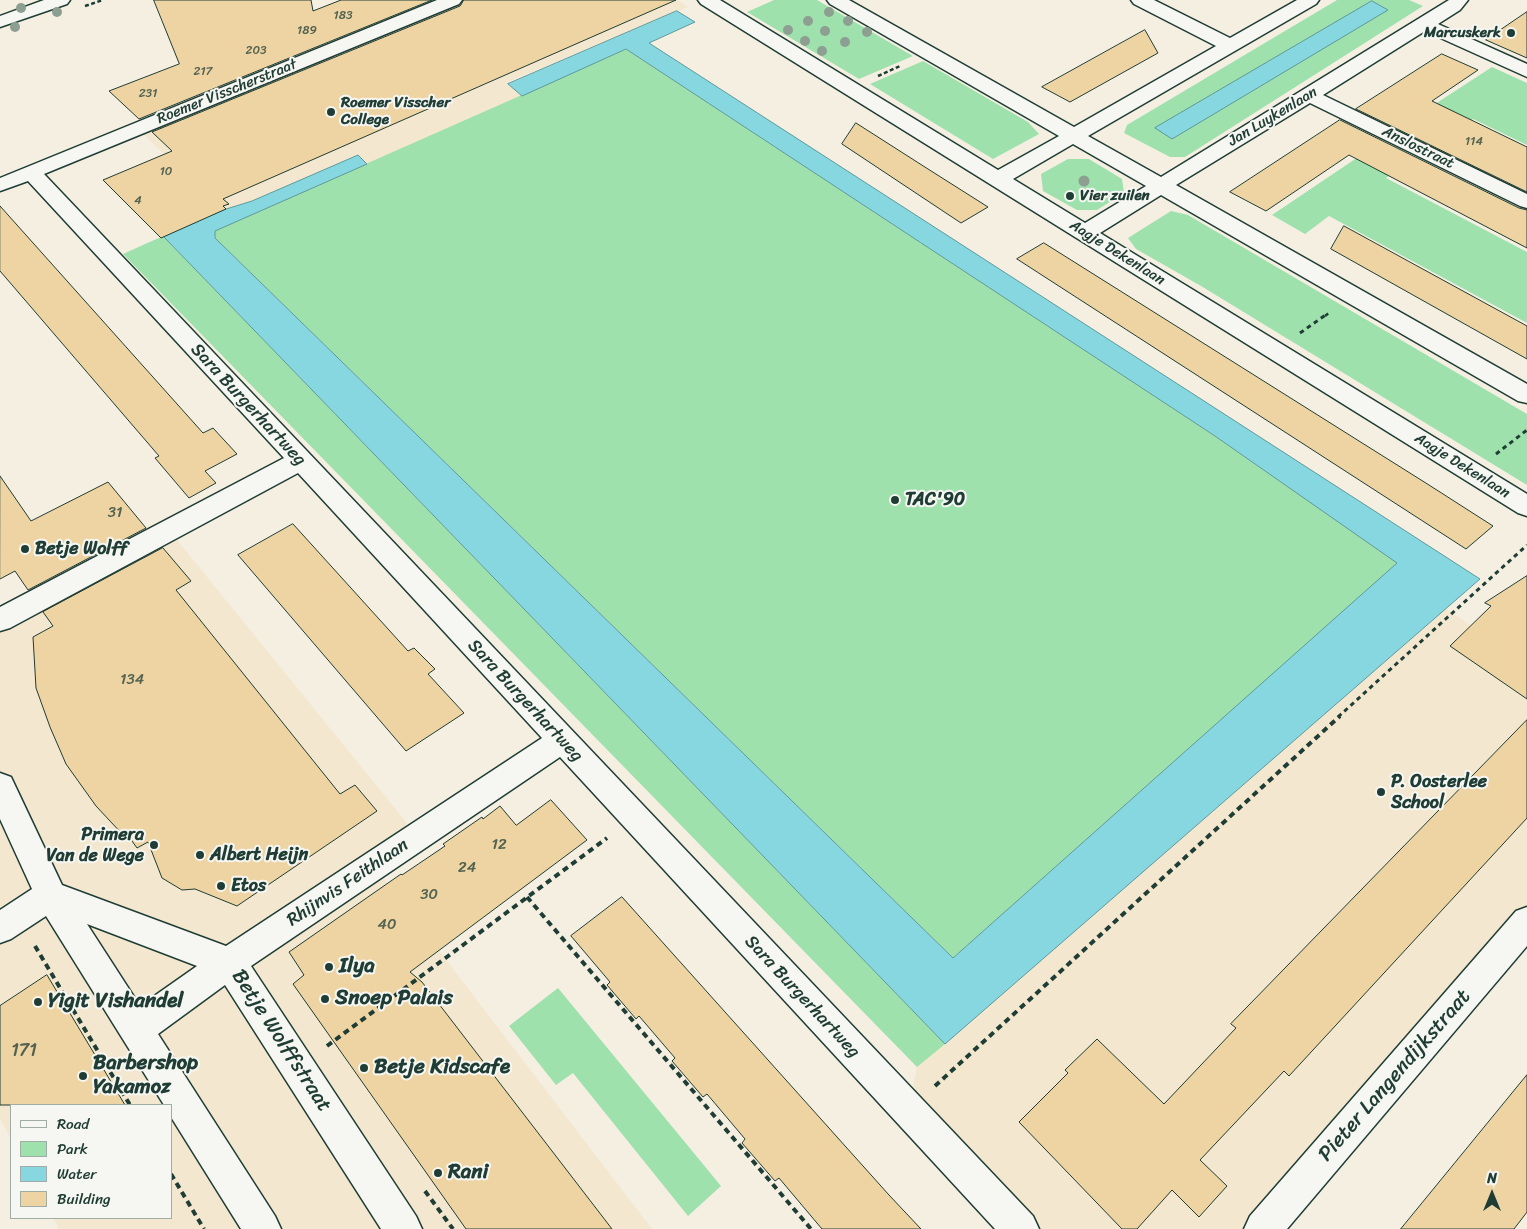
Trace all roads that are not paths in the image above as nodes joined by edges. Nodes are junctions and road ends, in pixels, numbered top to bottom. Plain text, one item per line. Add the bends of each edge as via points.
1 (20, 0) edge
2 (61, 0) edge
3 (453, 0) edge
4 (707, 0) edge
5 (836, 0) edge
6 (1140, 0) edge
7 (1310, 0) edge
8 (1451, 2) edge
9 (0, 7) edge
10 (0, 22) edge
11 (1424, 24) junction
12 (1230, 46) junction
13 (1527, 71) edge
14 (1309, 95) junction
15 (1073, 136) junction
16 (31, 172) junction
17 (998, 179) junction
18 (0, 185) edge
19 (1160, 185) junction
20 (1527, 202) edge
21 (1084, 233) junction
22 (1527, 395) edge
23 (300, 461) junction
24 (1527, 506) edge
25 (0, 620) edge
26 (562, 740) junction
27 (0, 786) edge
28 (52, 895) junction
29 (1527, 922) edge
30 (9, 923) edge
31 (230, 962) junction
32 (136, 1029) junction
33 (262, 1229) edge
34 (403, 1229) edge
35 (1020, 1229) edge
36 (1264, 1229) edge

1 - 9 street
2 - 10 street
3 - 16 street, Roemer Visscherstraat
4 - 17 street, Aagje Dekenlaan
5 - 15 street
6 - 12 street
7 - 12 street
8 - 11 street, Jan Luykenlaan
11 - 13 street
11 - 14 street, Jan Luykenlaan
12 - 15 street
14 - 19 street, Jan Luykenlaan
14 - 20 street, Anslostraat
15 - 17 street
15 - 19 street
16 - 18 street, Roemer Visscherstraat
16 - 23 street, Sara Burgerhartweg
17 - 21 street, Aagje Dekenlaan
19 - 21 street, Jan Luykenlaan
19 - 22 street
21 - 24 street, Aagje Dekenlaan
23 - 25 street
23 - 26 street, Sara Burgerhartweg
26 - 31 street, Rhijnvis Feithlaan
26 - 35 street, Sara Burgerhartweg
27 - 28 street
28 - 30 street
28 - 31 street, Betje Wolffstraat
28 - 32 street
29 - 36 street, Pieter Langendijkstraat
31 - 32 street, Rhijnvis Feithlaan
31 - 34 street, Betje Wolffstraat
32 - 33 street

